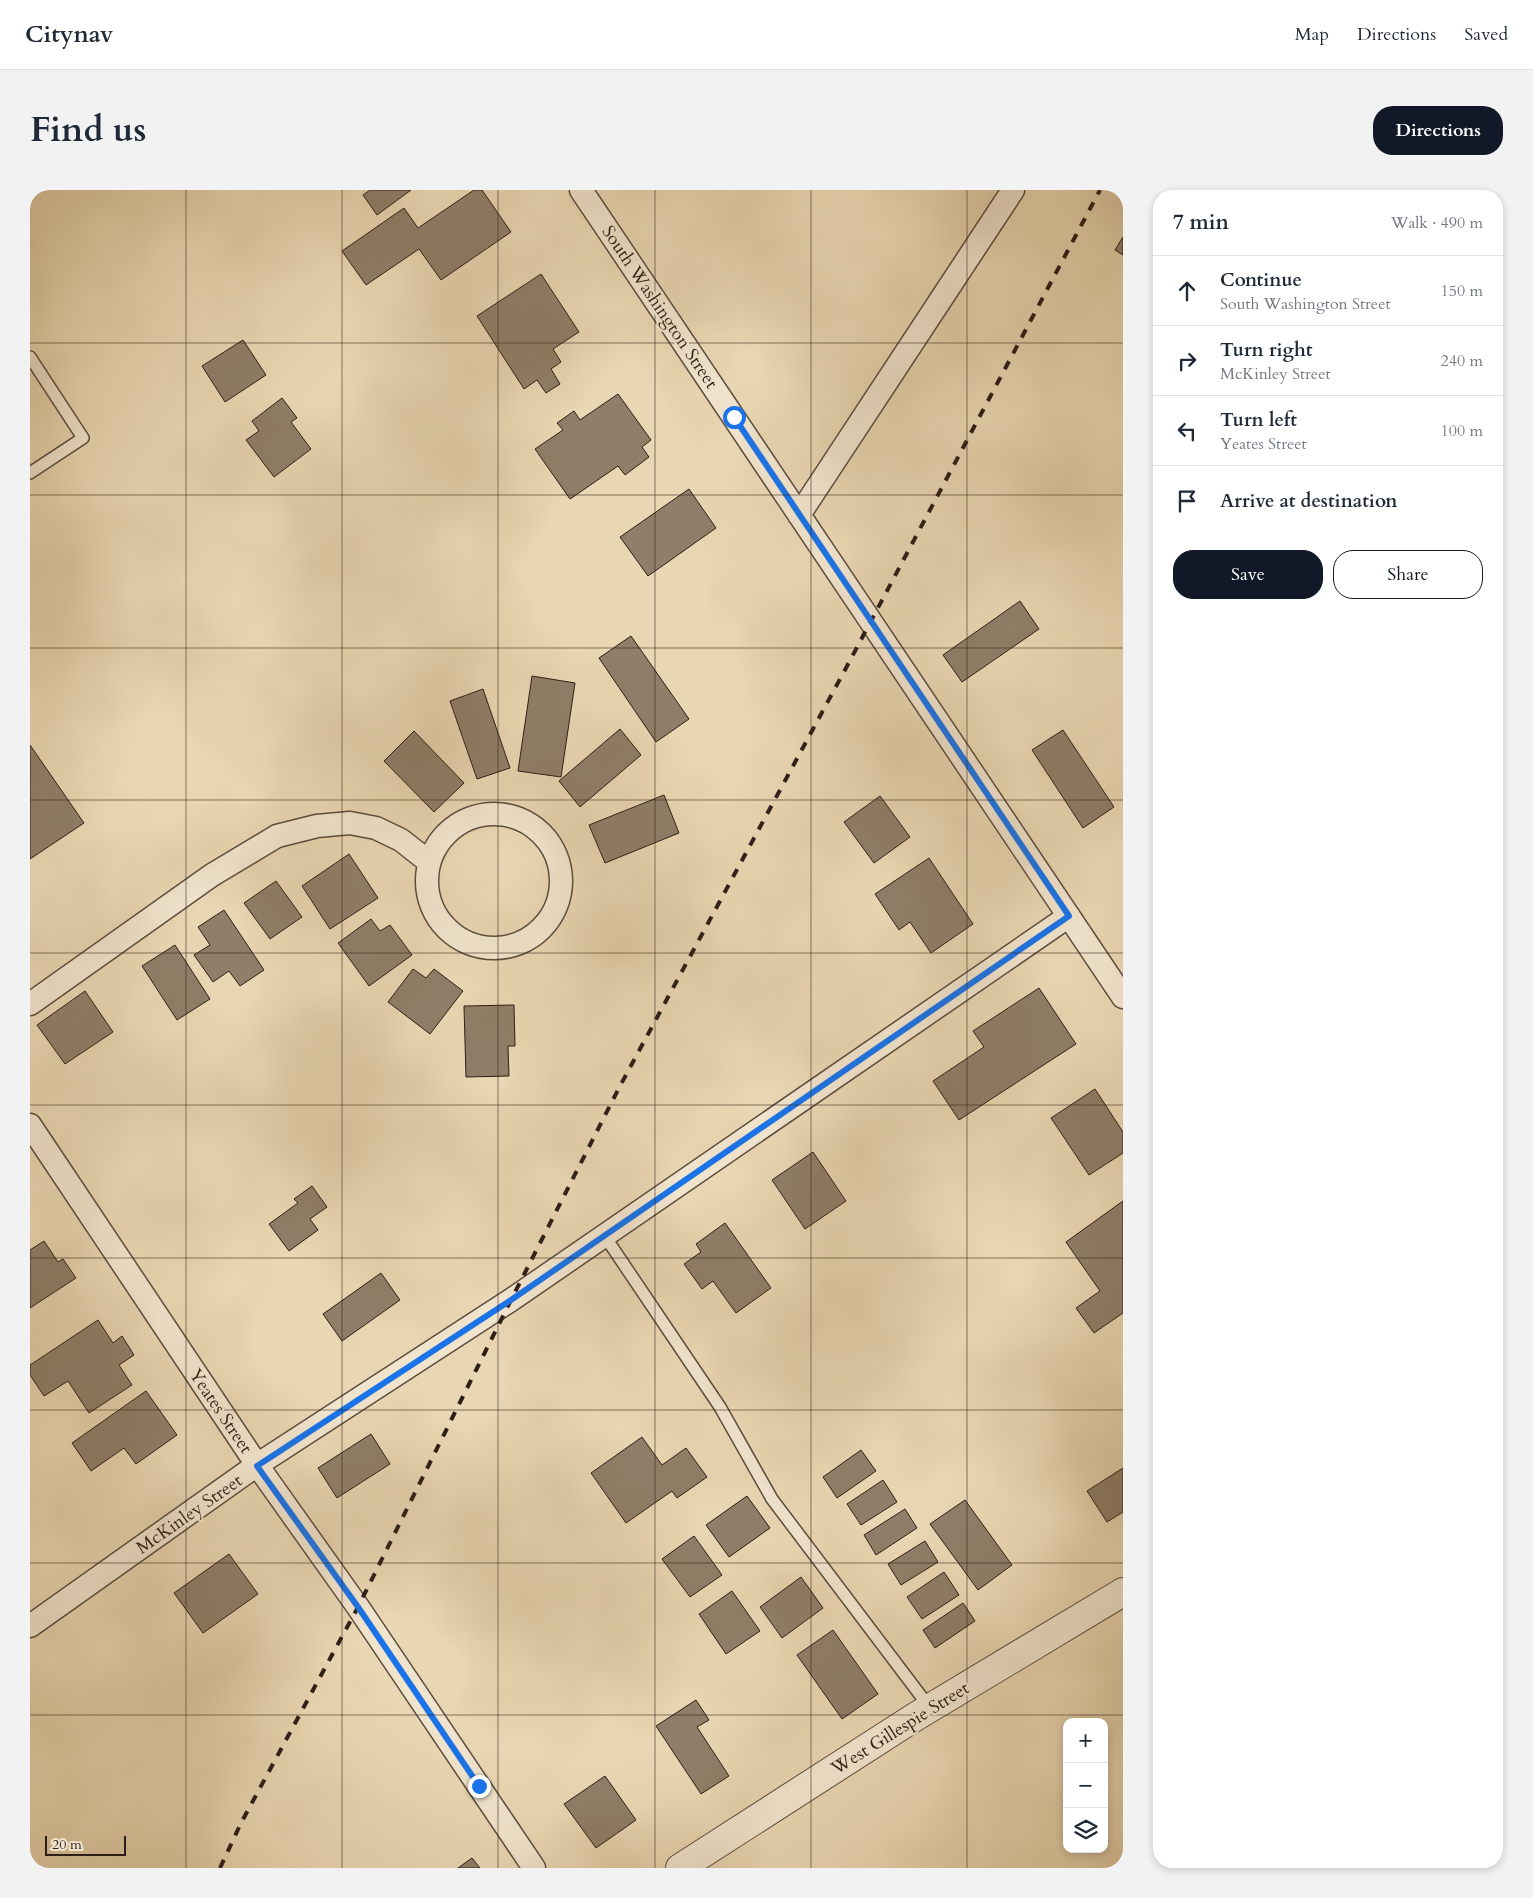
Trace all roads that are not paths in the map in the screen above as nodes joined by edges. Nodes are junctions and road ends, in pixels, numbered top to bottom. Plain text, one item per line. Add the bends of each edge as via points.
1 (581, 190) edge
2 (1013, 190) edge
3 (30, 357) edge
4 (30, 473) edge
5 (799, 515) junction
6 (429, 862) junction
7 (1069, 916) junction
8 (1123, 997) edge
9 (30, 1004) edge
10 (30, 1125) edge
11 (604, 1236) junction
12 (257, 1466) junction
13 (1123, 1592) edge
14 (30, 1626) edge
15 (930, 1708) junction
16 (534, 1868) edge
17 (680, 1868) edge

1 - 5 street, South Washington Street
2 - 5 street
3 - 4 lane via 83,438
5 - 7 street, South Washington Street
6 - 6 street via 439,842 474,816 496,814 518,818 538,829 552,846 560,866 561,889 555,910 542,928 524,942 503,948 480,948 460,940 442,925 431,906 426,884
6 - 9 street via 401,840 376,828 350,823 317,826 278,836 212,875
7 - 8 street, South Washington Street
7 - 11 street, McKinley Street
10 - 12 street, Yeates Street
11 - 12 street, McKinley Street
11 - 15 lane via 720,1407 772,1499
12 - 14 street, McKinley Street
12 - 16 street, Yeates Street via 358,1607
13 - 15 street, West Gillespie Street
15 - 17 street, West Gillespie Street

